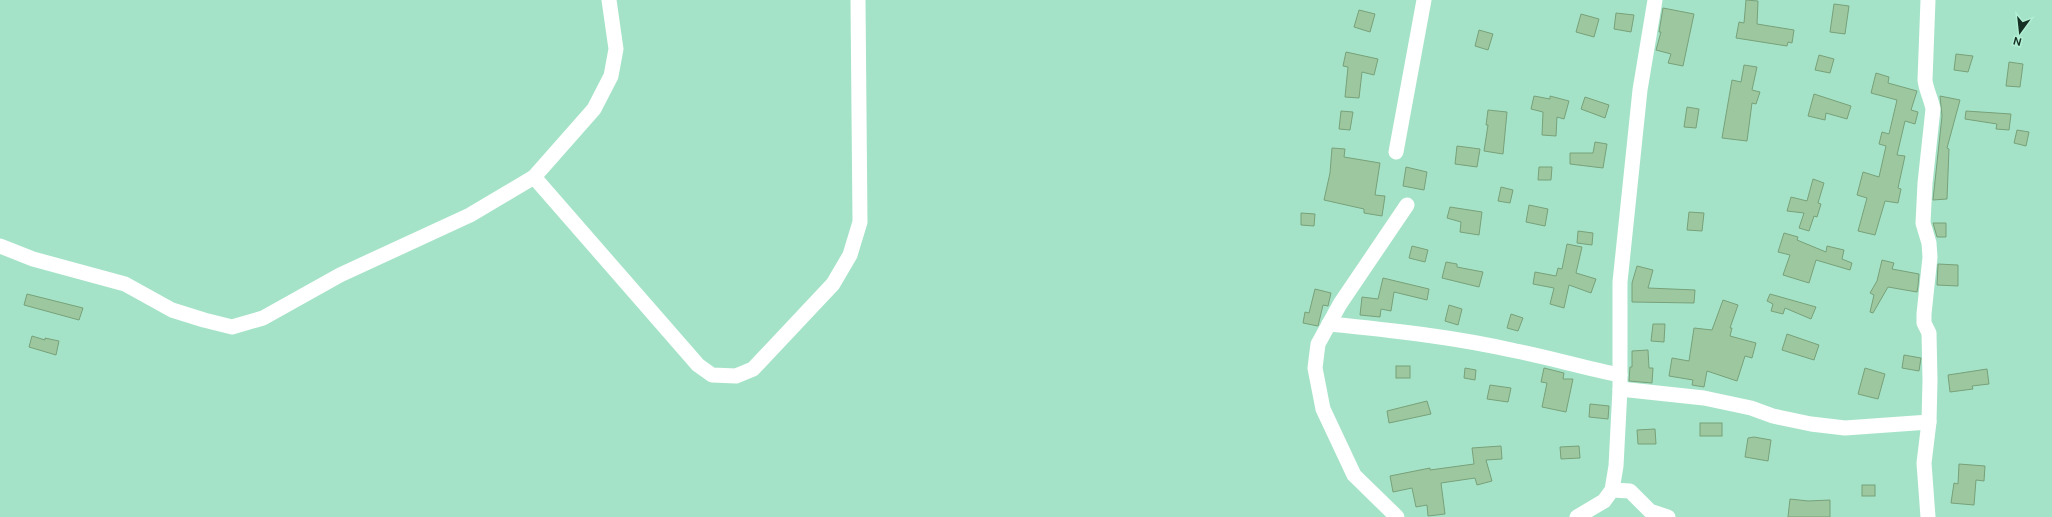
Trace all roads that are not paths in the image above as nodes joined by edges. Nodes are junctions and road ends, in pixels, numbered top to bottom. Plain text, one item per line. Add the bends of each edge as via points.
1 (609, 0) edge
2 (858, 0) edge
3 (1424, 0) edge
4 (1655, 0) edge
5 (1928, 0) edge
6 (1396, 152) dead end
7 (534, 177) junction
8 (1407, 205) dead end
9 (0, 246) edge
10 (1329, 324) junction
11 (1620, 382) junction
12 (1929, 422) junction
13 (1612, 490) junction
14 (1397, 517) edge
15 (1577, 517) edge
16 (1668, 517) edge
17 (1928, 517) edge

1 - 7 street via 616,49 611,76 594,109
2 - 7 street via 860,222 850,255 833,284 753,369 736,376 712,375 698,366
3 - 6 street
4 - 11 street via 1640,90 1620,282
5 - 12 street via 1925,80 1933,109 1923,223 1930,257 1924,314 1924,323 1929,333
7 - 9 street via 470,215 340,275 263,318 232,327 172,310 125,284 33,259
8 - 10 street
10 - 11 street via 1387,329 1516,351
10 - 14 street via 1318,344 1315,368 1323,409 1354,475
11 - 12 street via 1751,408 1788,419 1845,428
11 - 13 street via 1616,466
12 - 17 street via 1924,463
13 - 15 street via 1604,501
13 - 16 street via 1630,491 1650,511

